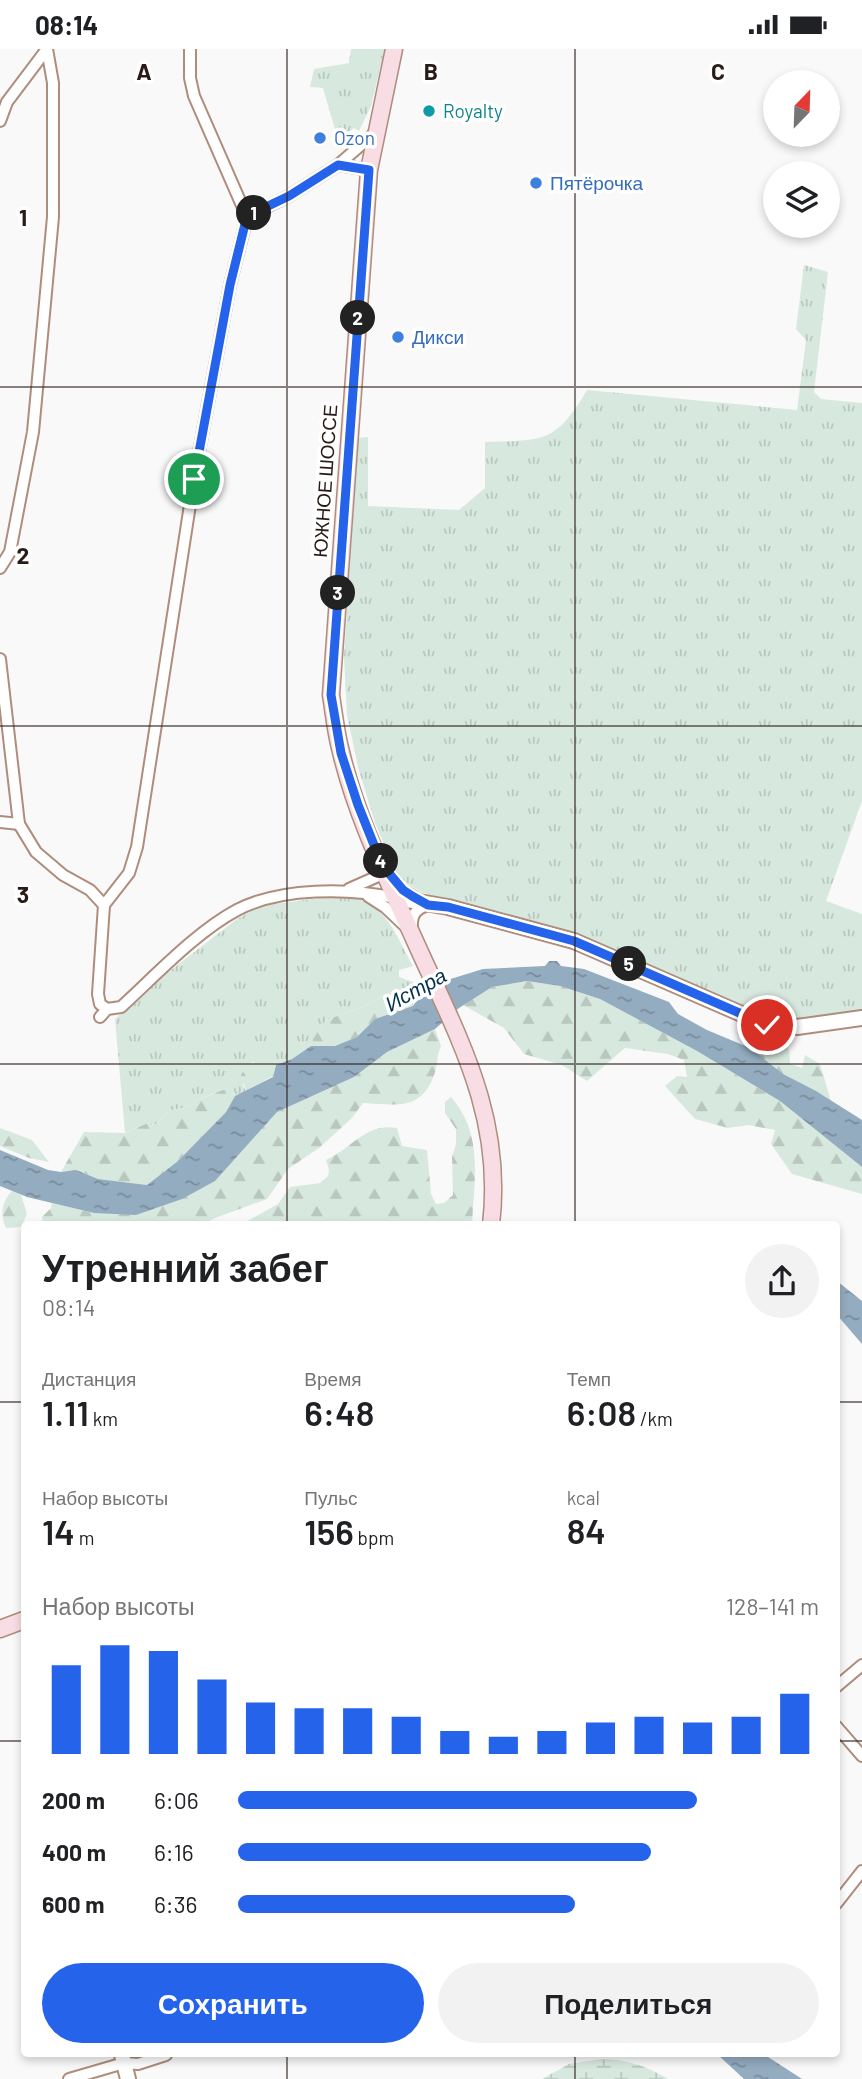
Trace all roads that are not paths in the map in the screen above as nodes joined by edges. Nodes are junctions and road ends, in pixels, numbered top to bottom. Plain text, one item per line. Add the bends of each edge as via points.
1 (47, 49) edge
2 (190, 49) edge
3 (394, 49) edge
4 (0, 121) edge
5 (377, 131) junction
6 (338, 165) junction
7 (369, 170) junction
8 (247, 216) junction
9 (0, 568) edge
10 (0, 659) edge
11 (0, 822) edge
12 (19, 824) junction
13 (382, 865) junction
14 (342, 892) junction
15 (396, 898) junction
16 (104, 905) junction
17 (428, 905) junction
18 (414, 939) junction
19 (862, 1018) edge
20 (491, 1221) edge
21 (21, 1621) edge
22 (0, 1629) edge
23 (862, 1665) edge
24 (840, 1684) edge
25 (840, 1731) edge
26 (862, 1756) edge
27 (862, 1871) edge
28 (840, 1899) edge
29 (160, 2057) edge
30 (123, 2059) edge
31 (69, 2079) edge
32 (128, 2079) edge

1 - 4 street via 7,102
1 - 9 street via 53,83 53,217 33,432 10,552
2 - 8 street via 194,96
3 - 5 main road, ЮЖНОЕ ШОССЕ
5 - 6 street
5 - 7 main road, ЮЖНОЕ ШОССЕ
6 - 7 street
6 - 8 street
7 - 13 main road, ЮЖНОЕ ШОССЕ via 331,695 341,753
8 - 16 street via 194,479 137,846 129,873
10 - 12 street
11 - 12 street
12 - 16 street via 36,852
13 - 14 street via 376,877
13 - 15 main road, ЮЖНОЕ ШОССЕ
13 - 17 street via 403,890
14 - 15 street
14 - 16 street via 266,897 236,911 121,1007 104,1013 98,994
14 - 18 street via 374,899 396,916
15 - 17 street
15 - 18 main road, ЮЖНОЕ ШОССЕ
17 - 18 street via 414,913
17 - 19 street via 574,941 767,1025 797,1027
18 - 20 main road, ЮЖНОЕ ШОССЕ via 482,1100 494,1167
21 - 22 main road
23 - 24 street
25 - 26 street
27 - 28 street
29 - 30 street via 138,2064
30 - 31 street
30 - 32 street

